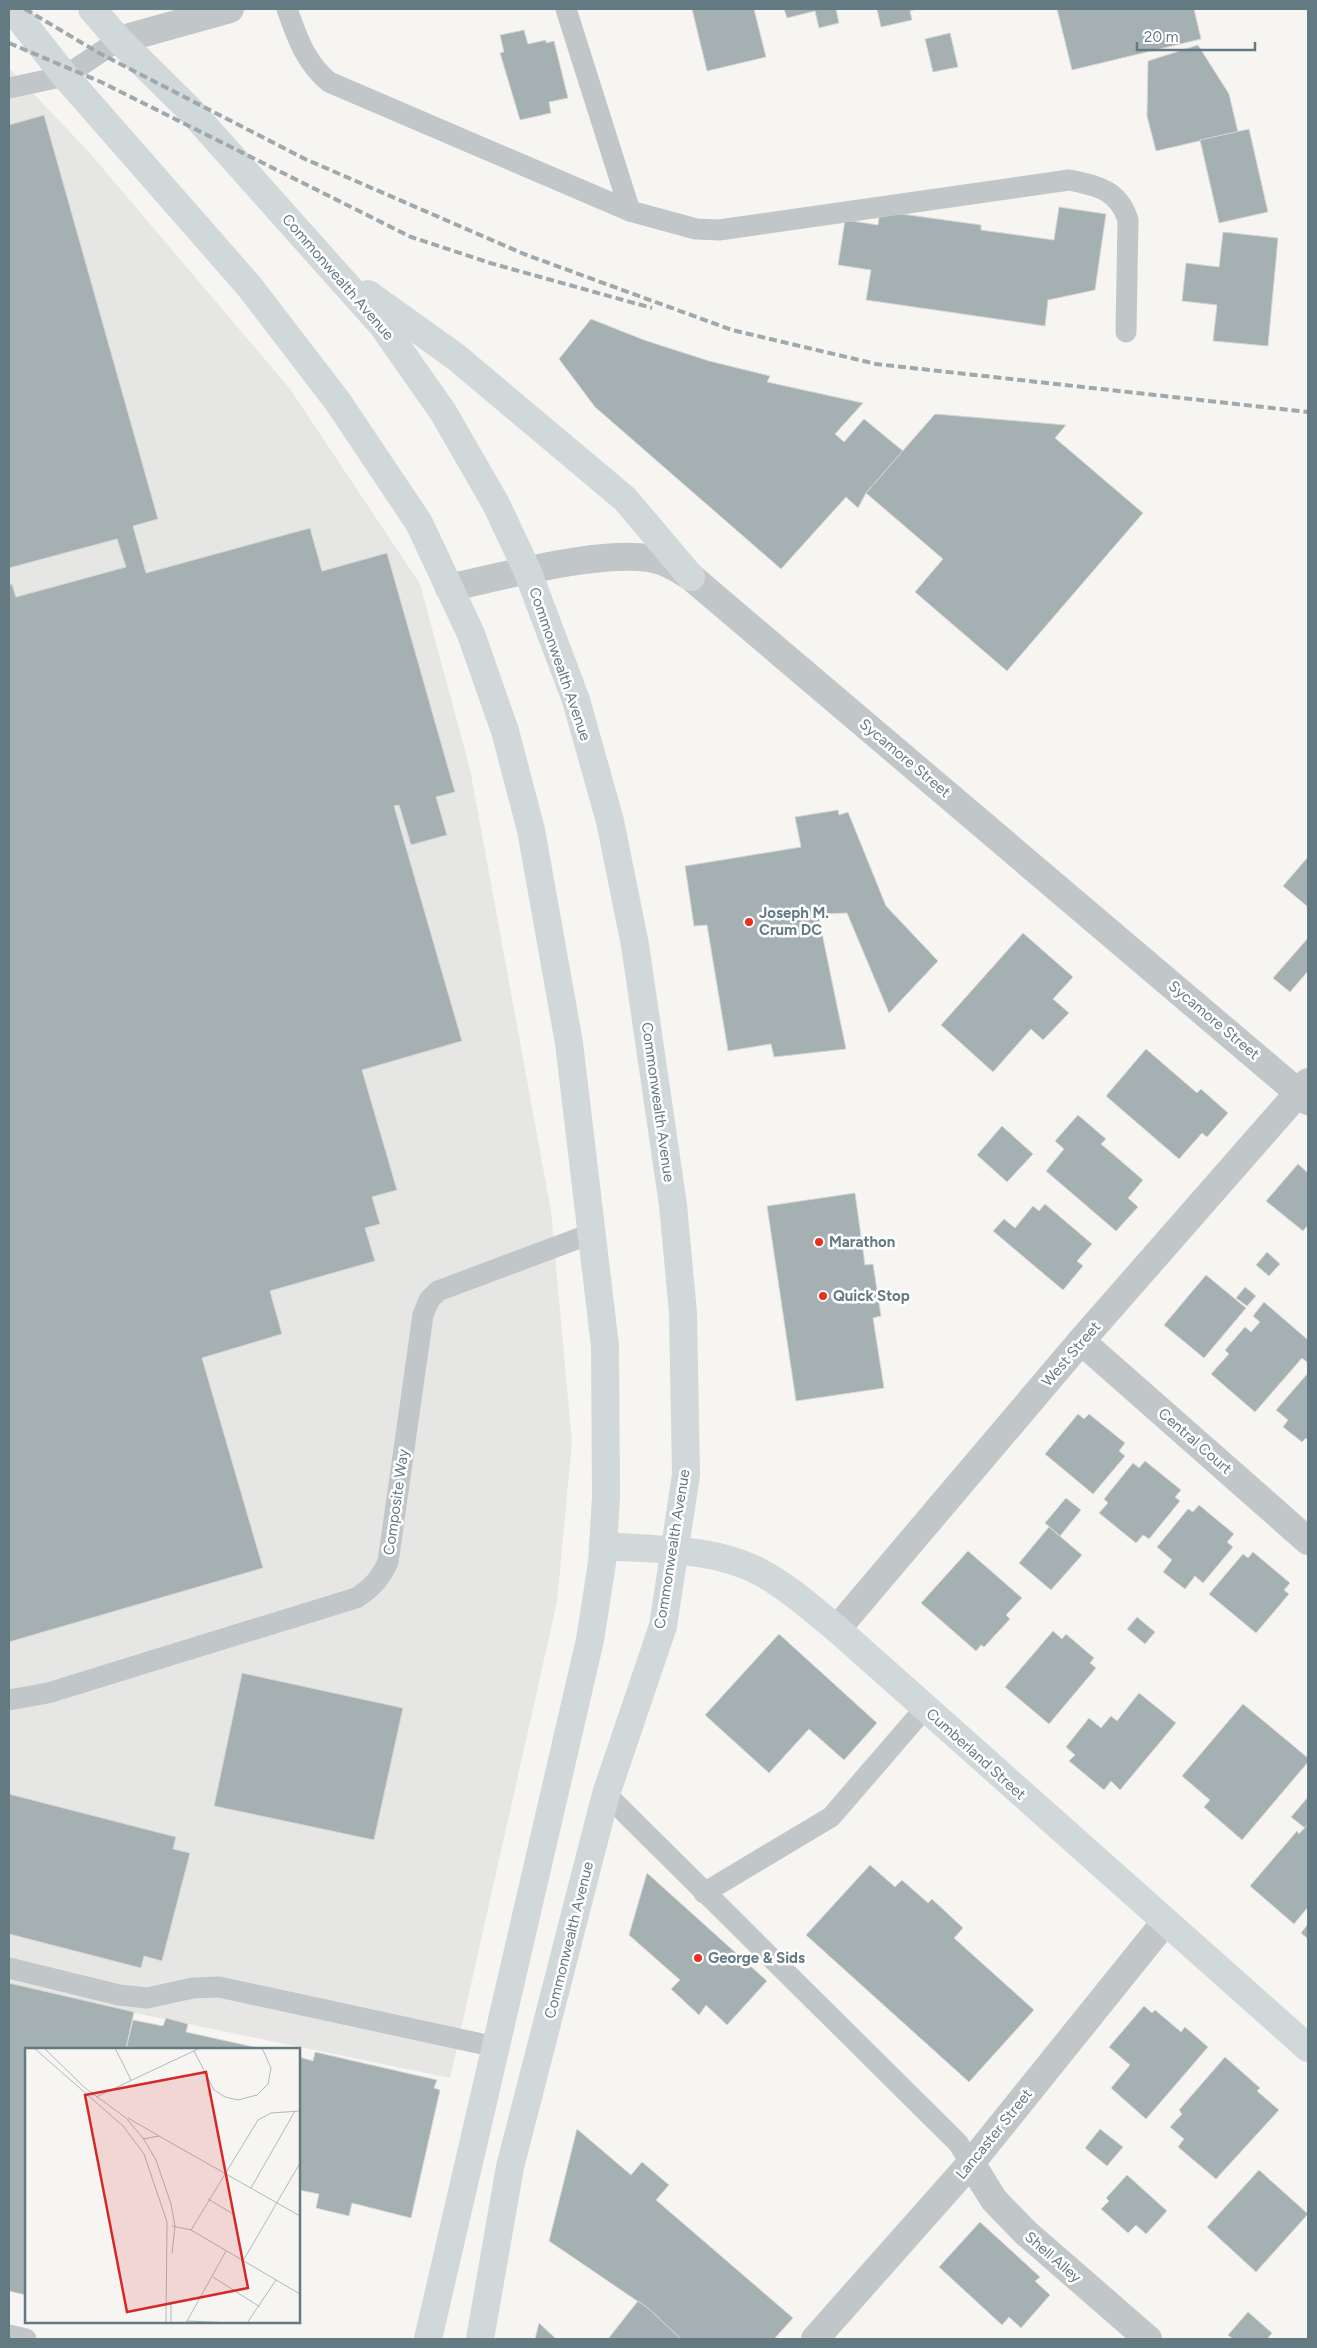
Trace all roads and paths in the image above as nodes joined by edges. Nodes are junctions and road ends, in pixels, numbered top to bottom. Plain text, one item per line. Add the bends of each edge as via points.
1 (12, 9) edge
2 (92, 9) edge
3 (230, 9) edge
4 (287, 9) edge
5 (566, 9) edge
6 (119, 40) junction
7 (65, 76) junction
8 (9, 88) edge
9 (630, 211) junction
10 (333, 269) junction
11 (1126, 332) dead end
12 (526, 570) junction
13 (691, 577) junction
14 (449, 588) junction
15 (1305, 1092) edge
16 (593, 1233) junction
17 (1081, 1341) junction
18 (1308, 1541) edge
19 (603, 1546) junction
20 (675, 1551) junction
21 (837, 1629) junction
22 (9, 1700) edge
23 (925, 1708) junction
24 (606, 1794) junction
25 (704, 1893) junction
26 (1165, 1922) junction
27 (9, 1968) edge
28 (496, 2047) junction
29 (1308, 2048) edge
30 (971, 2163) junction
31 (9, 2335) edge
32 (26, 2339) edge
33 (428, 2339) edge
34 (480, 2339) edge
35 (815, 2339) edge
36 (1148, 2339) edge

1 - 7 main road
2 - 6 main road, Commonwealth Avenue
3 - 6 street
4 - 9 lane via 300,46 316,70 329,82
5 - 9 lane
6 - 7 lane
6 - 10 main road, Commonwealth Avenue via 192,112
7 - 8 lane
7 - 14 main road via 249,286 338,402 419,523
9 - 11 lane via 696,229 719,230 1069,180 1093,185 1105,189 1124,206 1128,220
10 - 12 main road, Commonwealth Avenue via 382,325 443,412 496,504
10 - 13 main road via 456,357 625,499
12 - 13 street, Sycamore Street via 640,557 664,562
12 - 14 street, Sycamore Street
12 - 20 main road, Commonwealth Avenue via 576,700 610,821 635,944 673,1205 683,1313 686,1475
13 - 15 street, Sycamore Street
14 - 16 main road via 471,634 506,731 530,830 569,1044
15 - 17 street, West Street
16 - 19 main road via 605,1346 608,1439
16 - 22 lane, Composite Way via 438,1291 429,1300 423,1315 388,1562 371,1589 338,1604 48,1693
17 - 18 street, Central Court
17 - 21 street, West Street
19 - 20 main road, Cumberland Street
19 - 28 main road via 590,1640
20 - 21 main road, Cumberland Street via 721,1557 760,1572
20 - 24 main road, Commonwealth Avenue via 663,1626
21 - 23 main road, Cumberland Street
23 - 25 lane via 830,1817
23 - 26 main road, Cumberland Street
24 - 25 lane
24 - 34 main road, Commonwealth Avenue via 510,2167
25 - 30 lane via 958,2142
26 - 29 main road, Cumberland Street
26 - 30 street, Lancaster Street
27 - 28 lane via 119,1995 146,1998 193,1988 219,1987
28 - 33 main road
30 - 35 street, Lancaster Street
30 - 36 street, Shell Alley via 994,2200 1025,2232
31 - 32 lane

